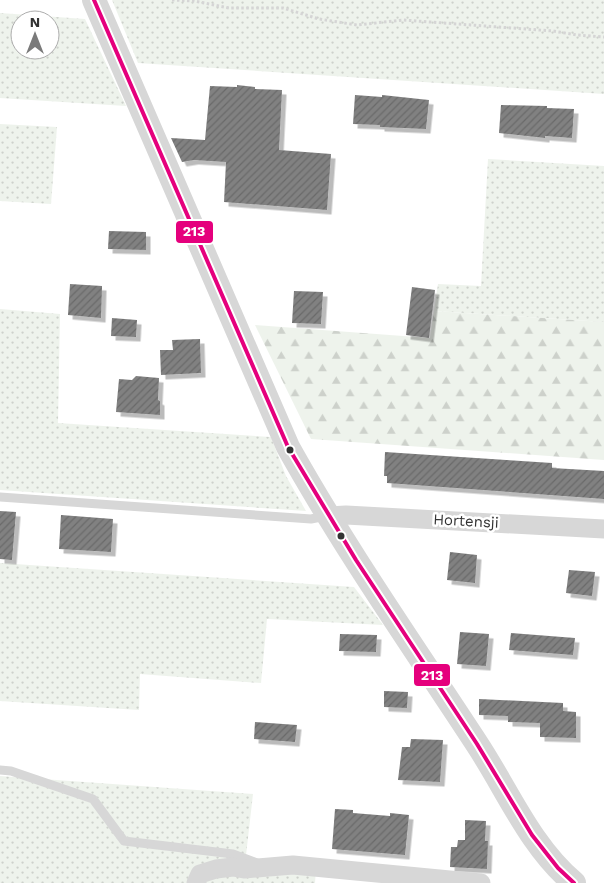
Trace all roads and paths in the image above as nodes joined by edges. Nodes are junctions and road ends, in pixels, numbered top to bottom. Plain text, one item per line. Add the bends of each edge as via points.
1 (94, 0) edge
2 (172, 0) edge
3 (604, 37) edge
4 (0, 497) edge
5 (329, 516) junction
6 (604, 529) edge
7 (0, 770) edge
8 (266, 866) junction
9 (564, 880) edge
10 (196, 883) edge
11 (481, 883) edge

1 - 5 street via 288,447
2 - 3 path via 229,8 283,8 319,19 358,25 403,20
4 - 5 lane via 311,519
5 - 6 street, Hortensji
5 - 9 street via 488,762 533,838
7 - 8 lane via 93,799 124,841 233,854
8 - 10 street via 216,869 200,874
8 - 11 street

